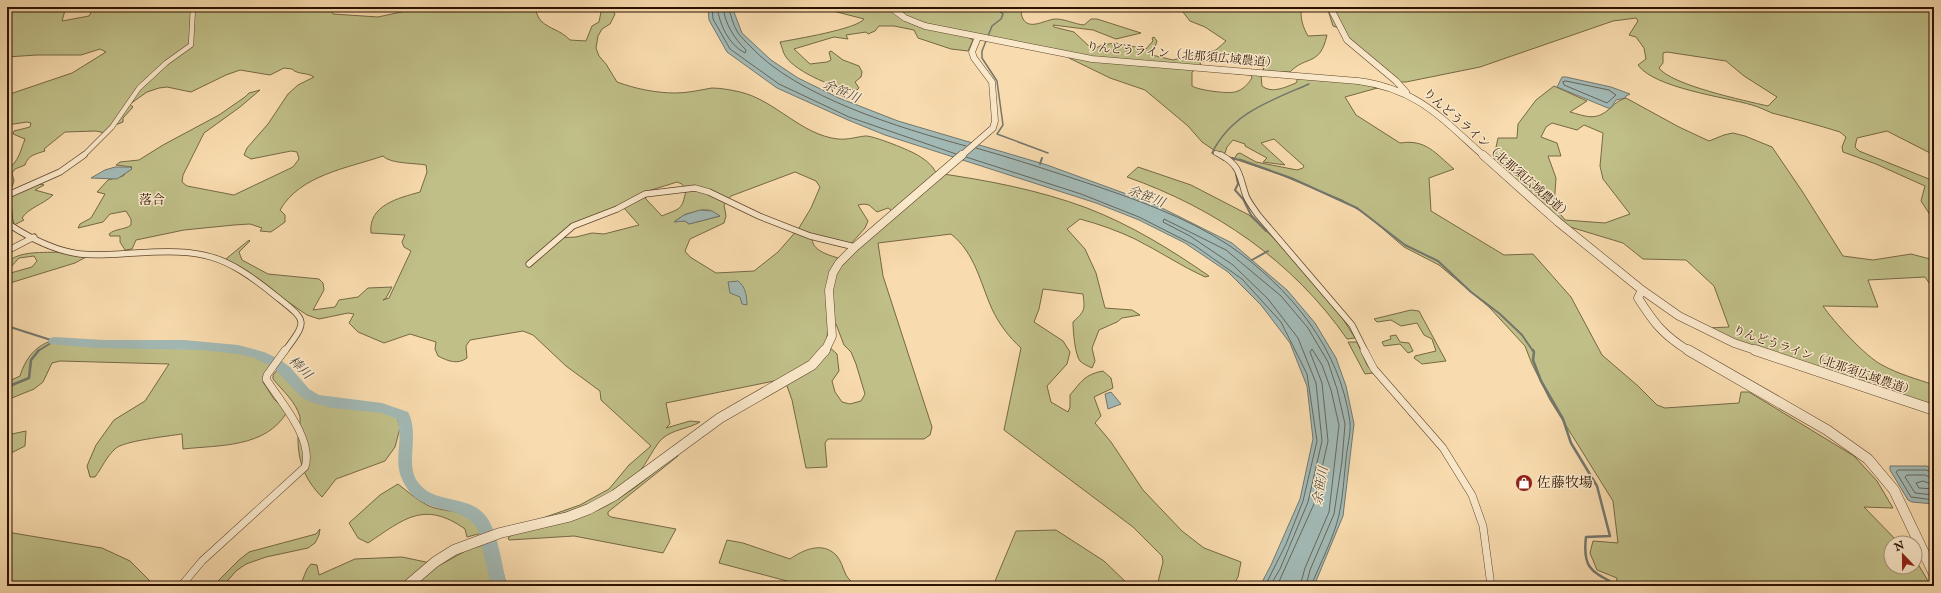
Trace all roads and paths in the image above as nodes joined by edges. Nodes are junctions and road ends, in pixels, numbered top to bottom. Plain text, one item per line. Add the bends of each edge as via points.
1 (193, 7) edge
2 (890, 7) edge
3 (1330, 7) edge
4 (978, 37) junction
5 (1406, 93) junction
6 (1216, 153) dead end
7 (8, 192) edge
8 (34, 237) junction
9 (855, 247) junction
10 (7, 251) edge
11 (529, 264) dead end
12 (1642, 290) junction
13 (1934, 410) edge
14 (1934, 574) edge
15 (181, 586) edge
16 (407, 586) edge
17 (1491, 586) edge

1 - 7 street via 190,46 166,63 139,88 100,141 70,168
2 - 4 street, りんどうライン（北那須広域農道） via 914,22
3 - 5 street via 1347,40 1396,81
4 - 5 street, りんどうライン（北那須広域農道） via 1092,59 1358,81
4 - 9 street via 972,52 990,78 995,112 994,125
5 - 12 street, りんどうライン（北那須広域農道） via 1428,107 1558,222
6 - 17 street via 1239,170 1253,209 1351,323 1374,369 1442,448 1461,475 1472,495 1483,526
7 - 8 street via 10,225
8 - 10 street
8 - 15 street via 64,251 86,255 178,251 204,254 230,264 256,280 302,318 300,330 266,380 298,425 307,461 305,467 202,561
9 - 11 street via 810,236 759,216 709,192 687,188 645,194 617,209 573,226
9 - 16 street via 833,273 829,290 832,336 826,351 812,365 720,418 615,495 568,517 500,533 454,550 435,562
12 - 13 street, りんどうライン（北那須広域農道） via 1679,316 1734,343
12 - 14 street via 1638,298 1654,323 1671,340 1827,430 1868,459 1894,490

